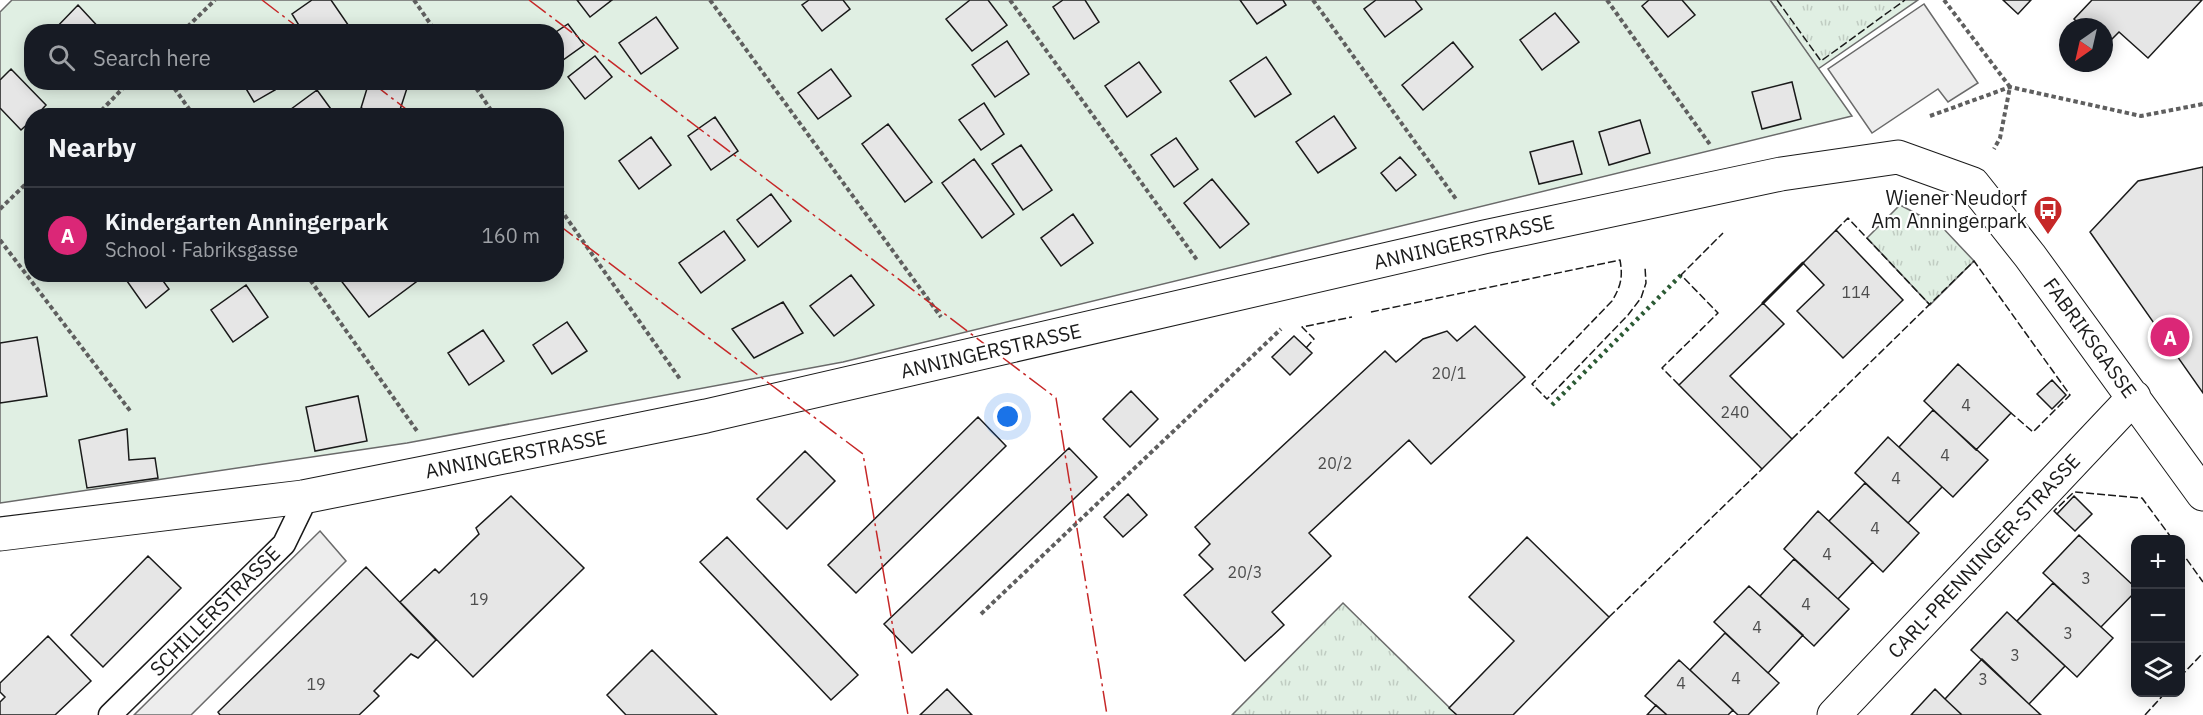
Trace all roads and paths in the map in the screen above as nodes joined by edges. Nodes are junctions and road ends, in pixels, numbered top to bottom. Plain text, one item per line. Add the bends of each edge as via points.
1 (214, 0) edge
2 (414, 0) edge
3 (710, 0) edge
4 (1010, 0) edge
5 (1313, 0) edge
6 (1607, 0) edge
7 (1944, 0) edge
8 (190, 24) edge
9 (430, 24) edge
10 (2010, 87) junction
11 (121, 90) edge
12 (176, 90) edge
13 (477, 90) edge
14 (2203, 104) edge
15 (104, 108) edge
16 (188, 108) edge
17 (490, 108) edge
18 (1930, 116) dead end
19 (1737, 183) junction
20 (1973, 184) junction
21 (24, 186) edge
22 (0, 209) edge
23 (564, 214) edge
24 (1484, 237) junction
25 (0, 240) edge
26 (24, 272) edge
27 (1316, 276) junction
28 (32, 282) edge
29 (312, 282) edge
30 (1224, 298) junction
31 (969, 356) junction
32 (2134, 397) junction
33 (131, 412) dead end
34 (706, 416) junction
35 (444, 469) junction
36 (2203, 494) edge
37 (303, 496) junction
38 (0, 534) edge
39 (981, 614) dead end
40 (110, 715) edge
41 (1834, 715) edge

1 - 8 path
2 - 9 path
3 - 31 path
4 - 30 path
5 - 24 path
6 - 19 path
7 - 10 path
10 - 14 path via 2141,116
10 - 18 path
10 - 20 path via 2000,138
11 - 15 path
12 - 16 path
13 - 17 path
19 - 20 street, ANNINGERSTRASSE via 1898,157
19 - 24 street, ANNINGERSTRASSE
20 - 32 street, FABRIKSGASSE
21 - 22 path
23 - 34 path
24 - 27 street, ANNINGERSTRASSE
25 - 26 path
27 - 30 street, ANNINGERSTRASSE
27 - 39 path via 1316,293 1286,324
28 - 33 path
29 - 35 path
30 - 31 street, ANNINGERSTRASSE
31 - 34 street, ANNINGERSTRASSE
32 - 36 street, FABRIKSGASSE
32 - 41 street, CARL-PRENNINGER-STRASSE
34 - 35 street, ANNINGERSTRASSE
35 - 37 street, ANNINGERSTRASSE
37 - 38 street, ANNINGERSTRASSE
37 - 40 lane, SCHILLERSTRASSE via 284,544

